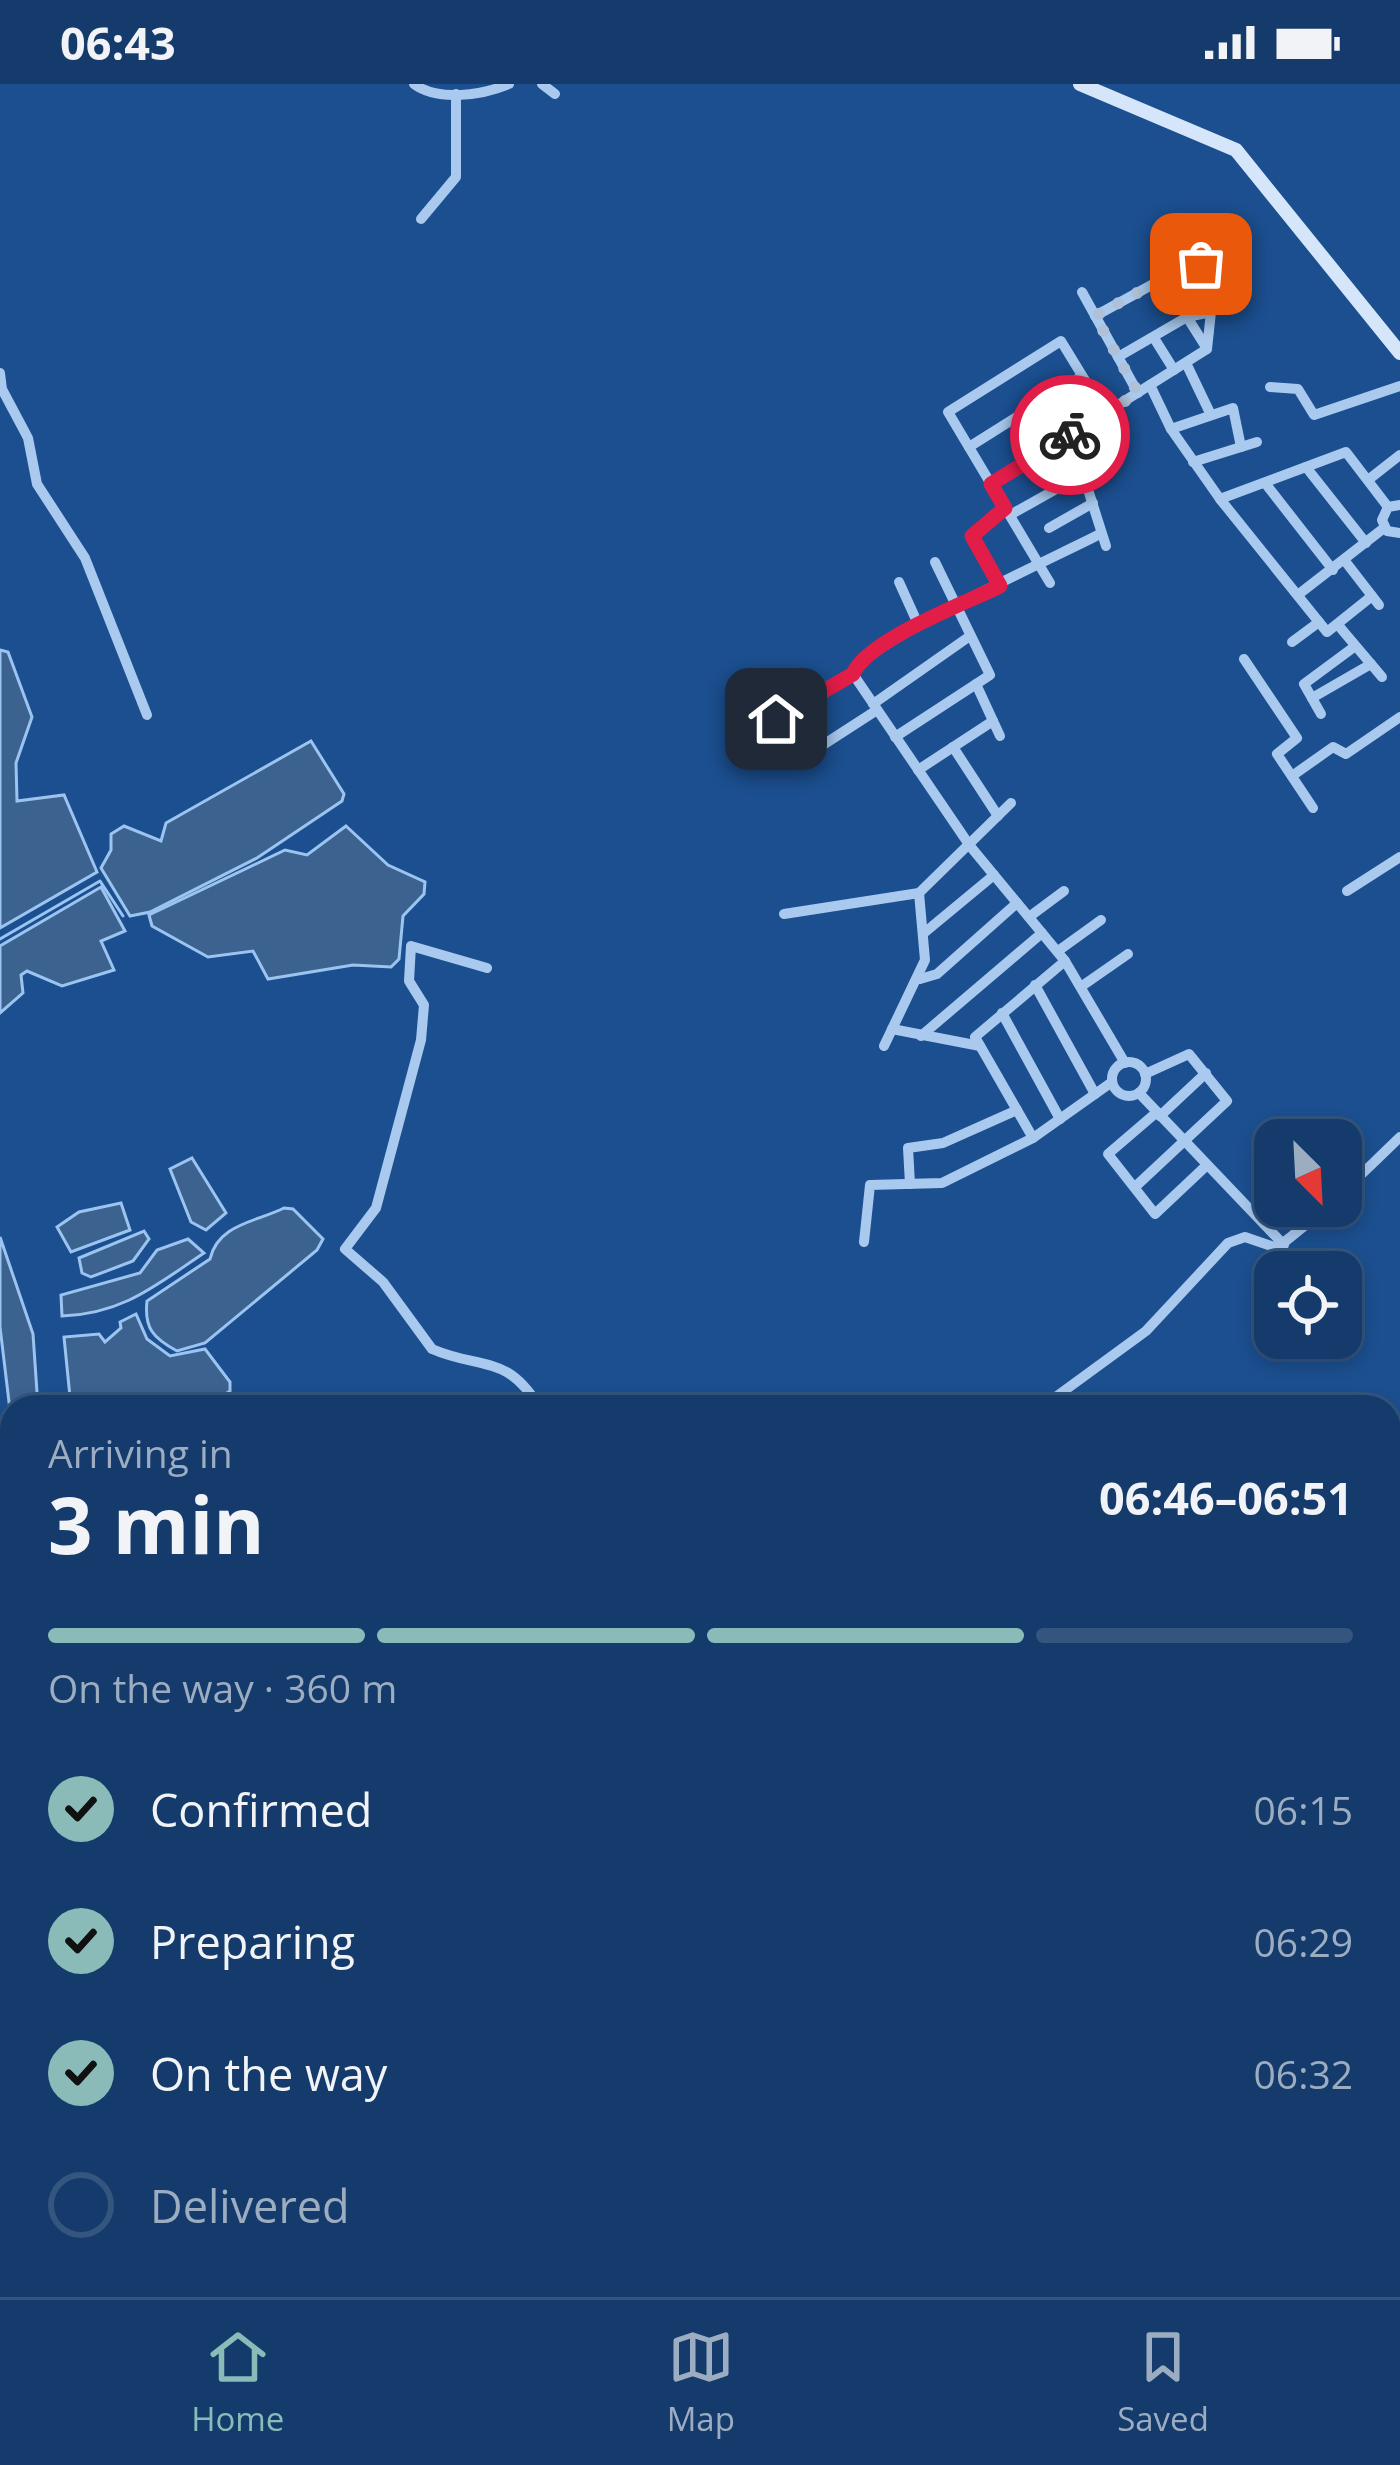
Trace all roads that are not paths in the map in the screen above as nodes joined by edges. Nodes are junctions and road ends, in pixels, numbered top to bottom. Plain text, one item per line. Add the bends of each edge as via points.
1 (414, 84) edge
2 (509, 84) edge
3 (542, 84) edge
4 (1080, 84) edge
5 (456, 94) junction
6 (555, 94) dead end
7 (421, 220) dead end
8 (1201, 264) dead end
9 (1082, 292) dead end
10 (1095, 316) junction
11 (1187, 317) junction
12 (1154, 338) junction
13 (1207, 350) junction
14 (1400, 353) edge
15 (1118, 357) junction
16 (1186, 363) junction
17 (1174, 370) junction
18 (0, 374) edge
19 (1082, 376) junction
20 (1150, 385) junction
21 (1270, 386) dead end
22 (1400, 386) edge
23 (1138, 393) junction
24 (1210, 412) junction
25 (1105, 413) junction
26 (1171, 430) junction
27 (1257, 442) dead end
28 (969, 447) junction
29 (1241, 447) junction
30 (1400, 455) edge
31 (1193, 463) junction
32 (1306, 467) junction
33 (1368, 480) junction
34 (1265, 483) junction
35 (991, 484) junction
36 (1220, 499) junction
37 (1094, 503) junction
38 (1394, 506) edge
39 (1007, 512) junction
40 (1049, 528) dead end
41 (1384, 528) junction
42 (1400, 533) edge
43 (1366, 543) junction
44 (1345, 561) junction
45 (935, 562) dead end
46 (1040, 566) junction
47 (1333, 570) junction
48 (899, 583) dead end
49 (1050, 583) dead end
50 (1000, 586) junction
51 (1299, 594) junction
52 (958, 607) junction
53 (1319, 622) junction
54 (918, 624) junction
55 (1339, 625) junction
56 (970, 636) junction
57 (1292, 642) dead end
58 (1354, 647) junction
59 (1244, 659) dead end
60 (1371, 664) junction
61 (853, 674) junction
62 (1382, 676) dead end
63 (976, 684) junction
64 (1312, 698) junction
65 (875, 707) junction
66 (1321, 714) dead end
67 (147, 715) dead end
68 (1400, 717) edge
69 (776, 719) dead end
70 (993, 721) junction
71 (896, 736) junction
72 (1000, 736) dead end
73 (952, 747) junction
74 (809, 754) dead end
75 (918, 770) junction
76 (1292, 776) junction
77 (1011, 803) dead end
78 (1313, 808) dead end
79 (998, 816) junction
80 (970, 846) junction
81 (1400, 856) edge
82 (994, 875) junction
83 (1064, 891) dead end
84 (1347, 891) dead end
85 (919, 893) junction
86 (1017, 903) junction
87 (784, 914) dead end
88 (1029, 917) junction
89 (1101, 920) dead end
90 (924, 933) junction
91 (1042, 933) junction
92 (1128, 954) dead end
93 (1061, 956) junction
94 (487, 968) dead end
95 (920, 979) junction
96 (1036, 985) junction
97 (1082, 986) junction
98 (1002, 1013) junction
99 (892, 1029) junction
100 (921, 1036) junction
101 (884, 1046) dead end
102 (980, 1046) junction
103 (1125, 1063) junction
104 (1206, 1073) junction
105 (1145, 1074) junction
106 (1112, 1082) junction
107 (1139, 1093) junction
108 (1095, 1094) junction
109 (1017, 1110) junction
110 (1158, 1114) junction
111 (1060, 1119) junction
112 (1400, 1137) edge
113 (1034, 1138) junction
114 (1184, 1140) junction
115 (1207, 1165) junction
116 (1362, 1174) edge
117 (910, 1184) junction
118 (1135, 1187) junction
119 (1305, 1227) edge
120 (864, 1242) dead end
121 (1284, 1245) junction
122 (531, 1395) edge
123 (1058, 1395) edge

1 - 5 street via 430,94
2 - 5 street
3 - 6 street
4 - 14 main road via 1236,150
5 - 7 street via 456,177
8 - 10 street
9 - 10 street
10 - 15 street
11 - 12 street
11 - 13 street
11 - 13 street via 1211,312
12 - 15 street
12 - 17 street
13 - 16 street
15 - 23 street
16 - 17 street
16 - 24 street
17 - 20 street
18 - 67 street via 28,438 37,484 85,558
19 - 25 street
19 - 28 street
19 - 28 street via 1061,341 967,400 948,412
20 - 23 street
20 - 26 street
21 - 22 street via 1298,389 1314,415
23 - 25 street
24 - 26 street
24 - 29 street via 1233,407
25 - 35 street
26 - 31 street
27 - 29 street
28 - 35 street
29 - 31 street
30 - 33 street
31 - 36 street
32 - 33 street via 1346,452
32 - 34 street
32 - 43 street
33 - 38 street
34 - 36 street
34 - 47 street
35 - 39 street
36 - 51 street
37 - 39 street via 1077,474
37 - 40 street
37 - 46 street via 1103,540
38 - 41 street via 1382,516
39 - 46 street
39 - 50 street via 972,536
41 - 42 street
41 - 43 street
43 - 44 street
44 - 47 street
44 - 55 street via 1376,600
45 - 52 street
46 - 49 street
46 - 50 street
47 - 51 street
48 - 54 street
50 - 52 street
51 - 53 street
52 - 54 street
52 - 56 street
53 - 55 street via 1327,632
53 - 57 street
54 - 61 street
55 - 58 street
56 - 63 street via 990,675
56 - 65 street
58 - 60 street
58 - 64 street via 1304,684
59 - 76 street via 1298,738 1276,754
60 - 62 street
60 - 64 street
61 - 65 street
61 - 69 street
63 - 70 street
63 - 71 street
64 - 66 street
65 - 71 street
65 - 74 street
68 - 76 street via 1346,754 1333,747
70 - 72 street
70 - 73 street
71 - 75 street
73 - 75 street
73 - 79 street
75 - 80 street
76 - 78 street
77 - 79 street
79 - 80 street
80 - 82 street
80 - 85 street
81 - 84 street
82 - 86 street
82 - 90 street
83 - 88 street
85 - 87 street
85 - 90 street
86 - 88 street
86 - 95 street via 937,974
88 - 91 street
89 - 93 street
90 - 95 street
91 - 93 street
91 - 100 street
92 - 97 street
93 - 96 street
93 - 97 street
94 - 122 street via 411,946 410,981 424,1005 421,1040 376,1208 345,1249 383,1282 432,1349 496,1363
95 - 99 street
96 - 98 street
96 - 108 street
97 - 103 street
98 - 102 street via 975,1037
98 - 111 street
99 - 100 street
99 - 101 street
100 - 102 street
102 - 109 street
103 - 105 street
103 - 106 street
104 - 105 street via 1189,1054
104 - 110 street
104 - 114 street via 1227,1101
105 - 107 street
106 - 107 street via 1121,1094
106 - 108 street
107 - 110 street
108 - 111 street
109 - 113 street
109 - 117 street via 943,1143 908,1148
110 - 114 street
110 - 118 street via 1108,1154
111 - 113 street
112 - 116 street
113 - 117 street via 942,1183
114 - 115 street
114 - 118 street
115 - 118 street via 1155,1214
115 - 121 street
117 - 120 street via 870,1185
119 - 121 street
121 - 123 street via 1270,1249 1245,1237 1228,1243 1146,1331

